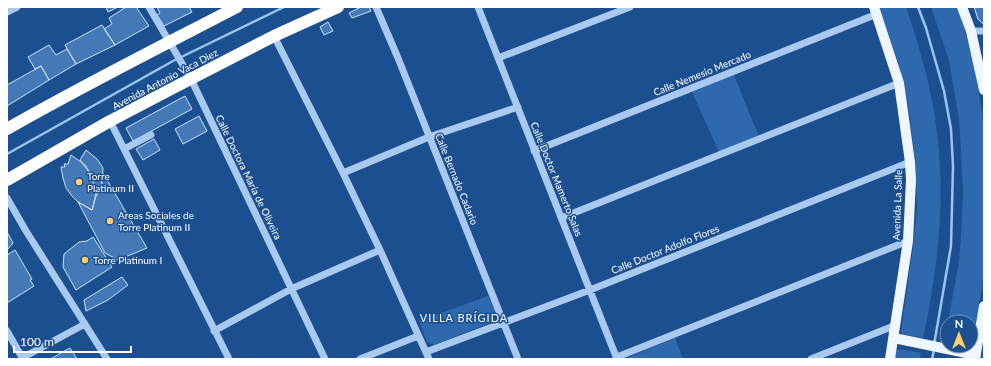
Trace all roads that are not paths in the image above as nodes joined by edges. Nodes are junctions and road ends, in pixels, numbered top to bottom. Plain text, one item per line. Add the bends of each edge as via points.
1 (17, 7) edge
2 (149, 7) edge
3 (237, 7) edge
4 (338, 7) edge
5 (376, 7) edge
6 (478, 7) edge
7 (630, 7) edge
8 (962, 7) edge
9 (876, 11) edge
10 (7, 12) edge
11 (984, 31) edge
12 (971, 32) junction
13 (274, 36) junction
14 (170, 44) junction
15 (498, 58) junction
16 (188, 74) junction
17 (899, 83) junction
18 (984, 90) edge
19 (518, 107) junction
20 (110, 122) junction
21 (7, 129) edge
22 (151, 135) dead end
23 (430, 137) junction
24 (124, 149) junction
25 (534, 151) junction
26 (910, 162) junction
27 (343, 173) junction
28 (7, 180) edge
29 (7, 198) edge
30 (561, 218) junction
31 (908, 241) junction
32 (380, 250) junction
33 (291, 289) junction
34 (590, 290) junction
35 (984, 306) edge
36 (504, 323) junction
37 (85, 324) junction
38 (896, 325) junction
39 (214, 331) junction
40 (7, 332) edge
41 (418, 336) junction
42 (894, 338) junction
43 (427, 356) edge
44 (975, 357) edge
45 (23, 358) edge
46 (617, 358) edge
47 (107, 359) edge
48 (229, 359) edge
49 (325, 359) edge
50 (360, 359) edge
51 (518, 359) edge
52 (811, 359) edge
53 (890, 359) edge

1 - 10 street
2 - 14 street, Calle Doctora María de Oliveira
3 - 14 highway
4 - 13 highway, Avenida Antonio Vaca Diez
5 - 23 street, Calle Bernado Cadario
6 - 15 street, Calle Doctor Mamerto Salas
7 - 15 street
8 - 12 main road
9 - 17 main road, Avenida La Salle
9 - 25 street, Calle Nemesio Mercado
11 - 12 street
12 - 18 main road
13 - 16 highway, Avenida Antonio Vaca Diez
13 - 27 street
14 - 16 street, Calle Doctora María de Oliveira
14 - 21 highway via 41,109
15 - 19 street, Calle Doctor Mamerto Salas
16 - 20 highway, Avenida Antonio Vaca Diez
16 - 33 street, Calle Doctora María de Oliveira
17 - 26 main road, Avenida La Salle
17 - 30 street
19 - 23 street
19 - 25 street, Calle Doctor Mamerto Salas
20 - 24 street
20 - 28 highway, Avenida Antonio Vaca Diez
22 - 24 street
23 - 27 street
23 - 36 street, Calle Bernado Cadario
24 - 39 street
25 - 30 street, Calle Doctor Mamerto Salas
26 - 31 main road, Avenida La Salle
26 - 34 street, Calle Doctor Adolfo Flores
27 - 32 street
29 - 37 street
30 - 34 street, Calle Doctor Mamerto Salas
31 - 38 main road, Avenida La Salle
31 - 46 street
32 - 33 street
32 - 41 street
33 - 39 street
33 - 49 street, Calle Doctora María de Oliveira
34 - 36 street, Calle Doctor Adolfo Flores
34 - 46 street, Calle Doctor Mamerto Salas
35 - 44 main road
36 - 43 street, Calle Doctor Adolfo Flores
36 - 51 street, Calle Bernado Cadario
37 - 45 street
37 - 47 street
38 - 42 main road, Avenida La Salle
38 - 52 street
39 - 48 street
40 - 45 street
41 - 43 street
41 - 50 street
42 - 44 main road
42 - 53 main road, Avenida La Salle

